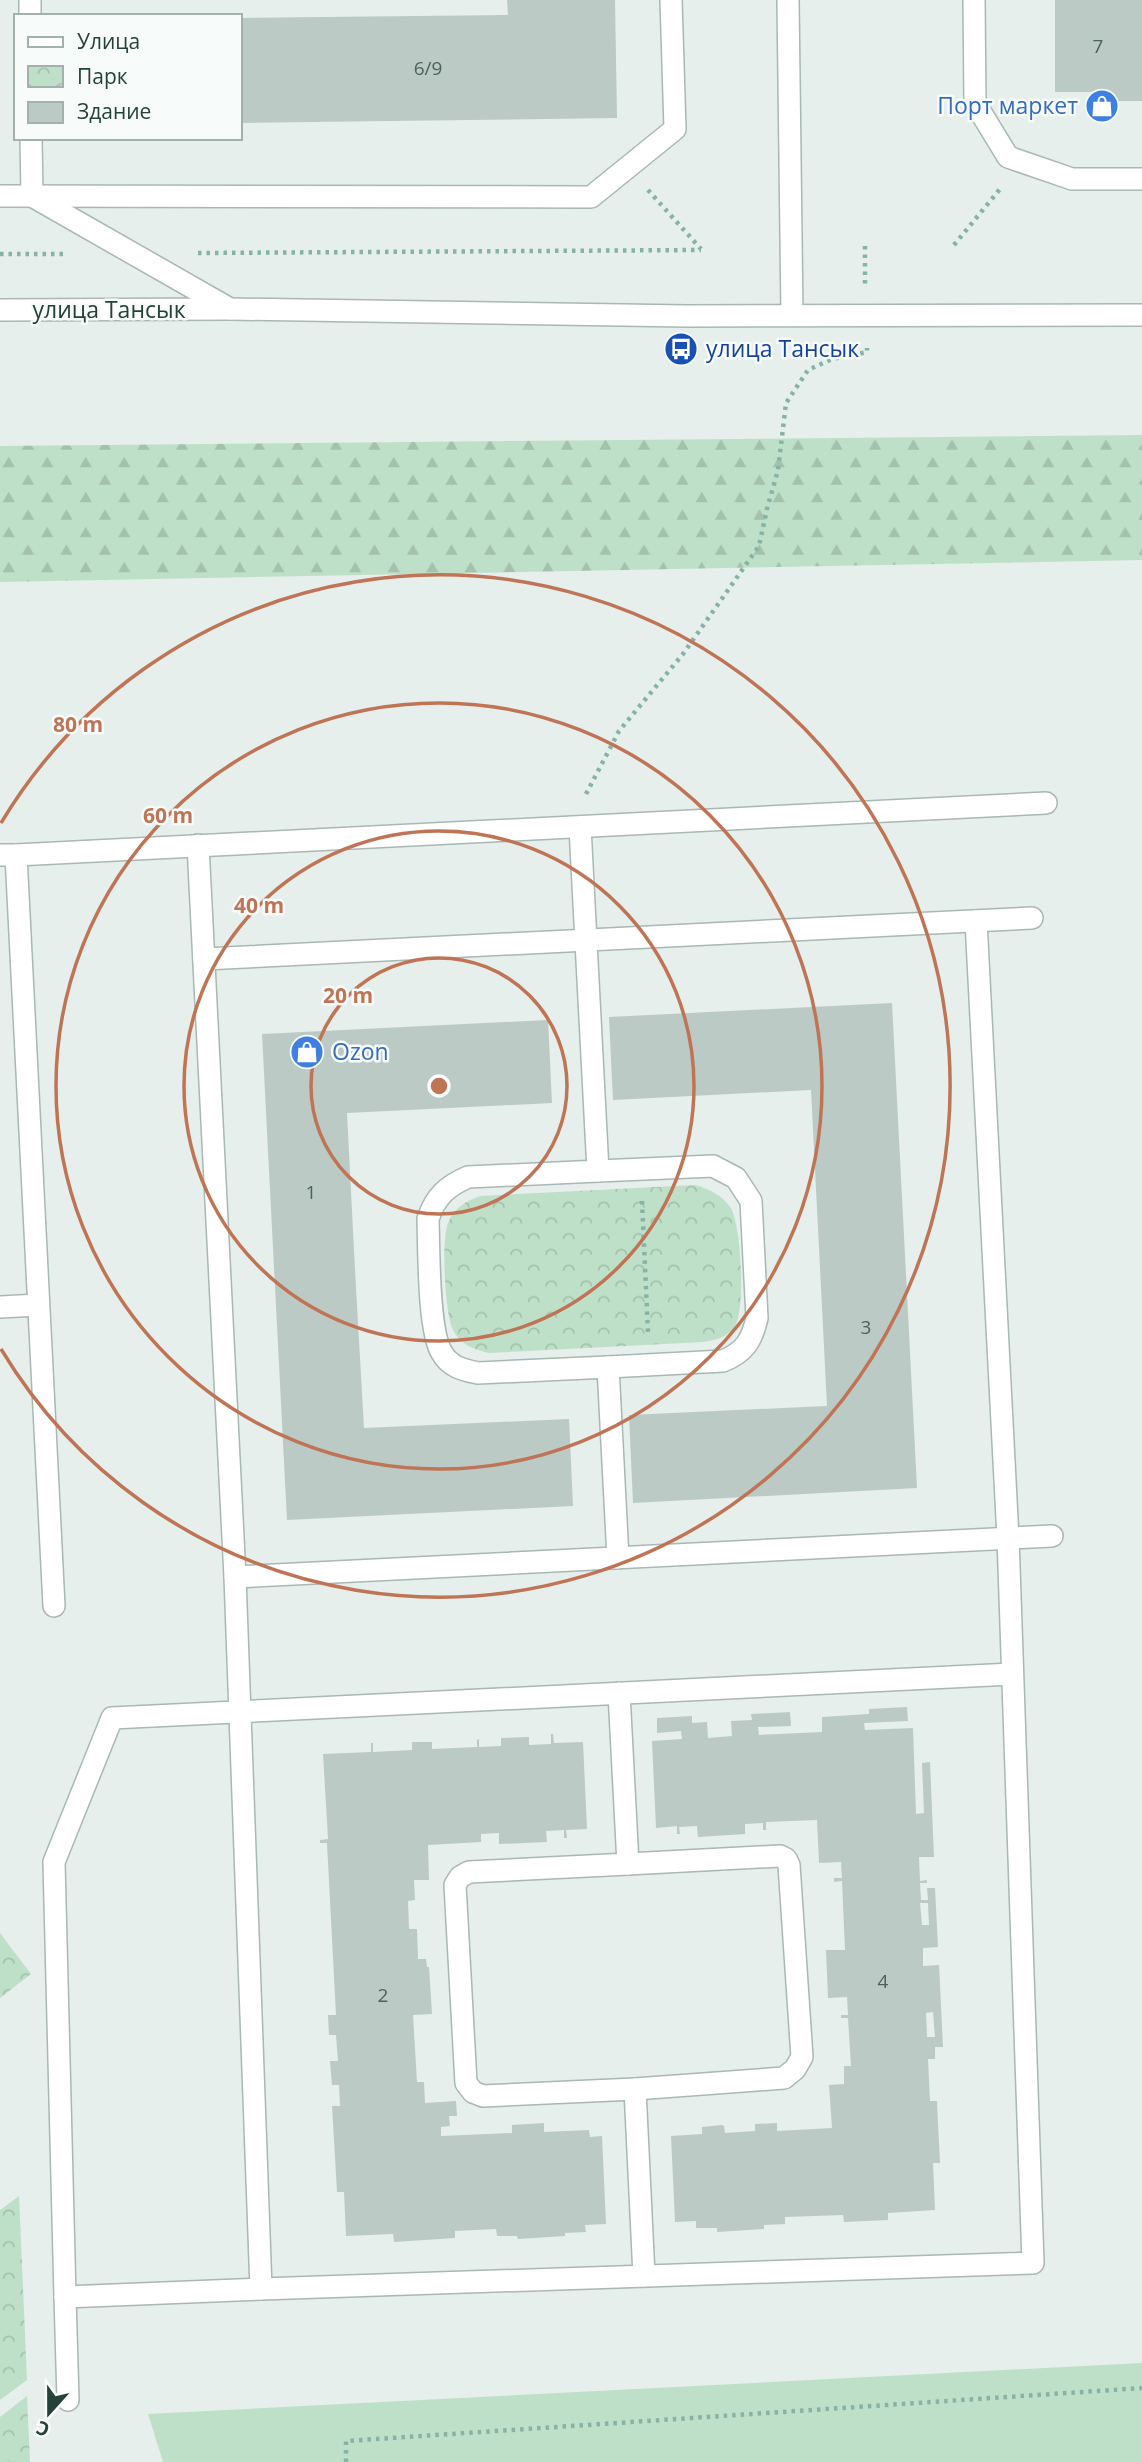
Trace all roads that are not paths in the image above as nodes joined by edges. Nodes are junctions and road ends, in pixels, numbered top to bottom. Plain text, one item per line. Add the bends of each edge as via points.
1 (671, 0) edge
2 (788, 0) edge
3 (974, 0) edge
4 (31, 140) edge
5 (1142, 179) edge
6 (0, 196) edge
7 (32, 196) junction
8 (230, 309) junction
9 (0, 310) edge
10 (792, 315) junction
11 (1142, 315) edge
12 (1046, 803) dead end
13 (580, 827) junction
14 (198, 845) junction
15 (8, 855) edge
16 (1032, 918) dead end
17 (976, 921) junction
18 (586, 940) junction
19 (204, 960) junction
20 (598, 1171) junction
21 (38, 1305) junction
22 (0, 1307) edge
23 (608, 1367) junction
24 (1052, 1536) dead end
25 (1008, 1538) junction
26 (618, 1558) junction
27 (235, 1577) junction
28 (54, 1606) dead end
29 (1012, 1674) junction
30 (619, 1693) junction
31 (240, 1711) junction
32 (628, 1864) junction
33 (635, 2089) junction
34 (644, 2276) junction
35 (261, 2289) junction
36 (65, 2297) junction
37 (68, 2400) dead end

1 - 7 street via 675,129 592,197
2 - 10 street
3 - 5 street via 975,103 1008,157 1072,179
4 - 7 street
6 - 7 street
7 - 8 street
8 - 9 street, улица Тансык
8 - 10 street, улица Тансык
10 - 11 street, улица Тансык
12 - 13 street
13 - 14 street
13 - 18 street
14 - 15 street
14 - 19 street
15 - 21 street
16 - 17 street
17 - 18 street
17 - 25 street
18 - 19 street
18 - 20 street
19 - 27 street
20 - 23 street via 713,1166 736,1178 751,1201 757,1318 748,1345 723,1361
20 - 23 street via 468,1177 440,1194 428,1219 434,1333 440,1352 450,1363 478,1373
21 - 22 street
21 - 28 street
23 - 26 street
24 - 25 street
25 - 26 street
25 - 29 street
26 - 27 street
27 - 31 street
29 - 30 street
29 - 34 street via 1033,2263
30 - 31 street
30 - 32 street
31 - 35 street
31 - 36 street via 112,1718 54,1862
32 - 33 street via 786,1859 802,2057 784,2078
32 - 33 street via 469,1872 455,1885 466,2083 473,2092 483,2096
33 - 34 street
34 - 35 street
35 - 36 street
36 - 37 street

